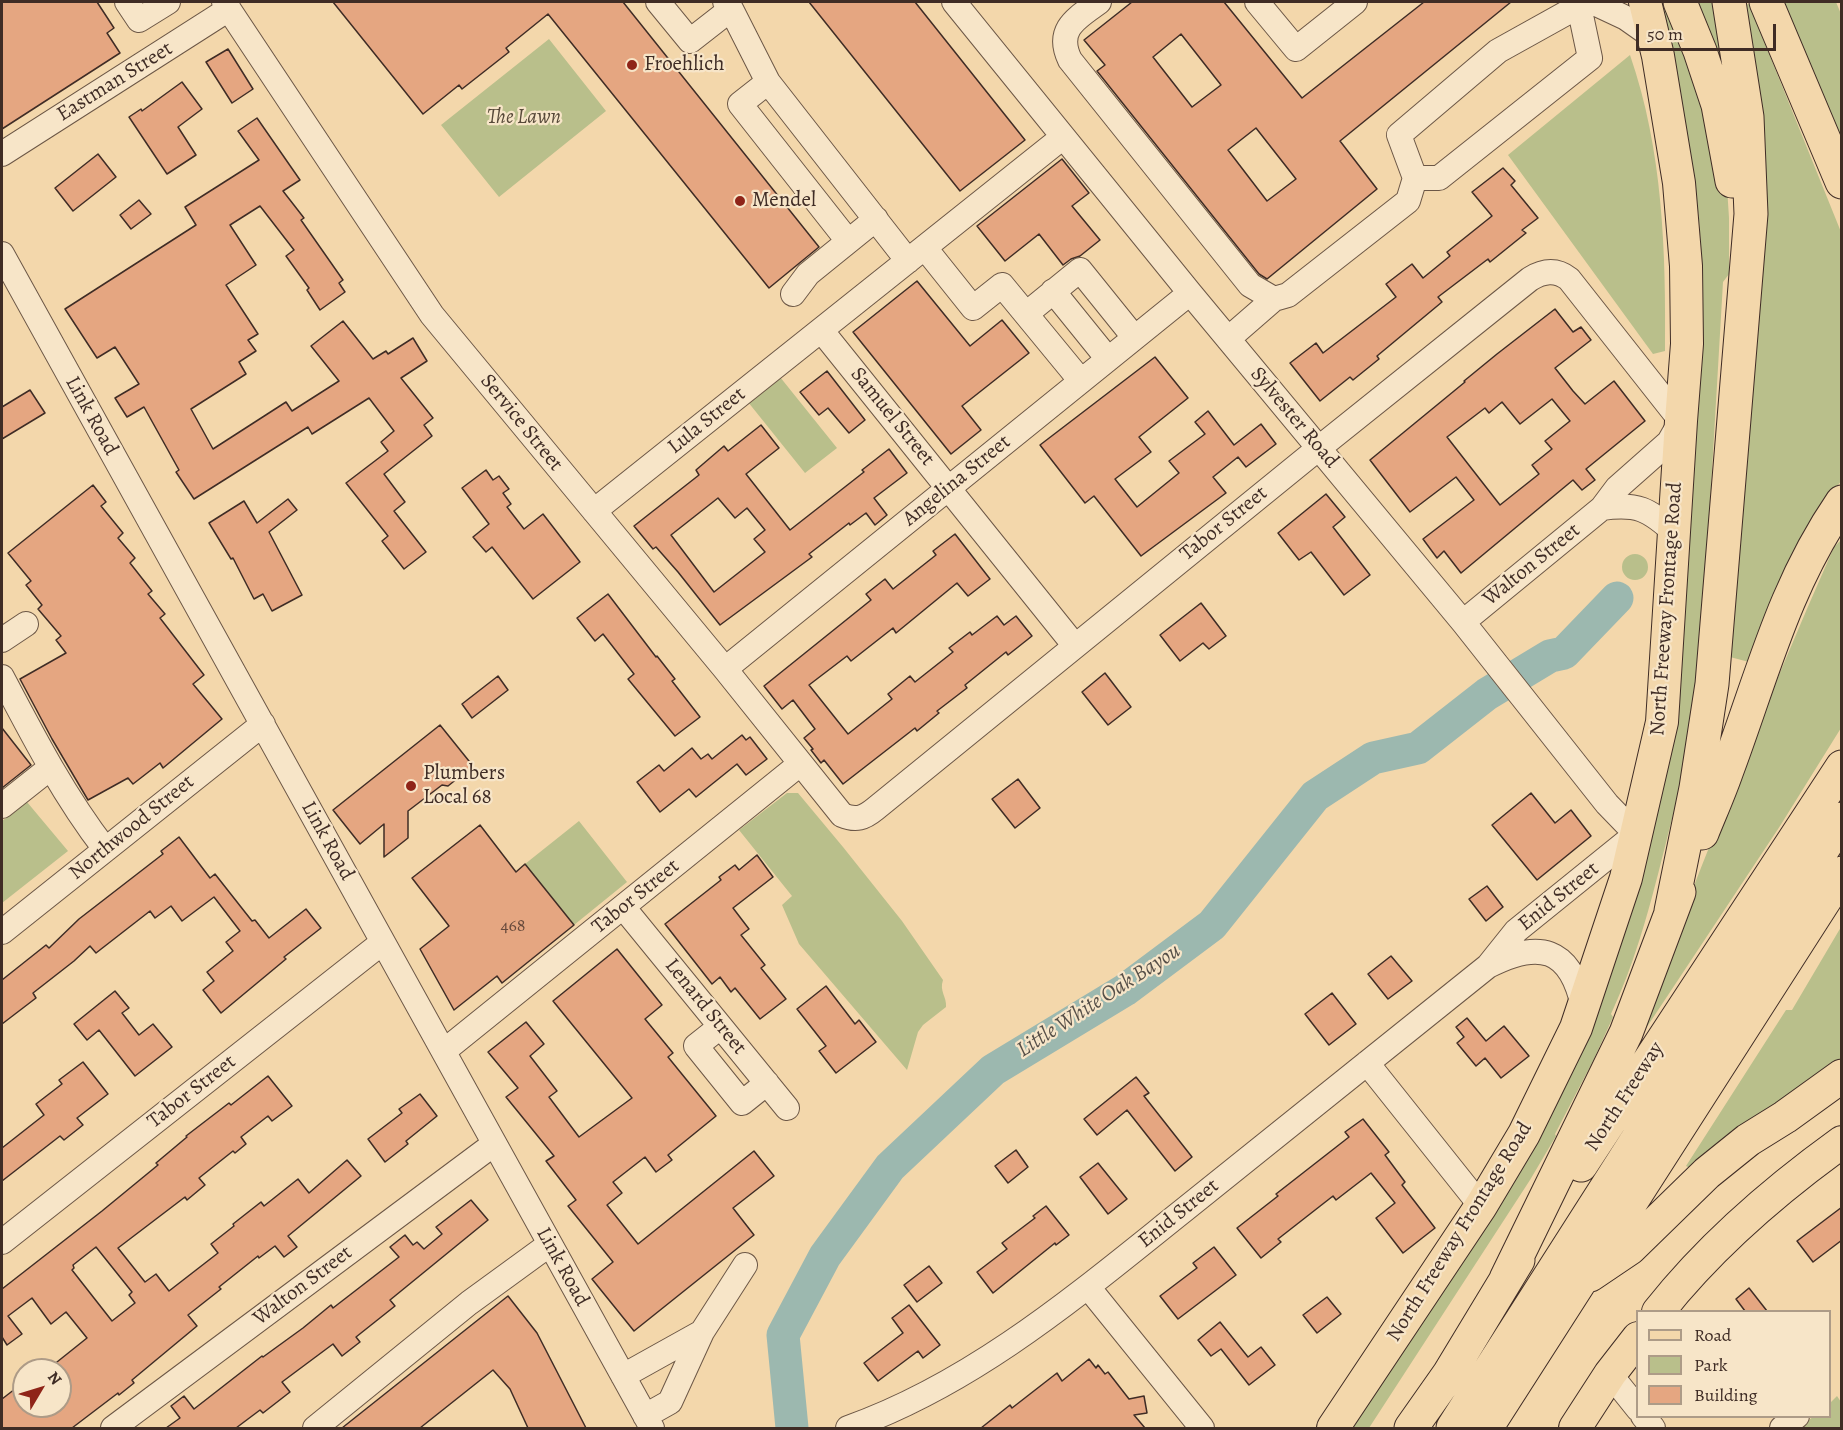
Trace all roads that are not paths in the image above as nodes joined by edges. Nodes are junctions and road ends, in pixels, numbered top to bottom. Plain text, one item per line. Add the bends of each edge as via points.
1 (127, 2) edge
2 (168, 2) edge
3 (658, 2) edge
4 (954, 2) edge
5 (1099, 2) edge
6 (1257, 2) edge
7 (1355, 2) edge
8 (1646, 2) edge
9 (1680, 2) edge
10 (1729, 2) edge
11 (1766, 2) edge
12 (1587, 3) edge
13 (227, 5) edge
14 (728, 5) edge
15 (1653, 37) junction
16 (768, 82) junction
17 (1063, 137) junction
18 (2, 154) edge
19 (1415, 178) junction
20 (1842, 182) edge
21 (876, 219) junction
22 (848, 241) junction
23 (2, 254) edge
24 (916, 255) junction
25 (1053, 291) junction
26 (1190, 293) junction
27 (793, 294) dead end
28 (1274, 299) junction
29 (1026, 314) junction
30 (1742, 316) junction
31 (821, 330) junction
32 (1134, 338) junction
33 (1228, 339) junction
34 (1108, 359) junction
35 (1081, 381) junction
36 (1681, 421) junction
37 (1319, 448) junction
38 (949, 487) junction
39 (1842, 502) edge
40 (1602, 508) junction
41 (594, 511) junction
42 (1675, 533) junction
43 (26, 624) dead end
44 (1470, 632) junction
45 (2, 640) edge
46 (1075, 646) junction
47 (724, 669) junction
48 (2, 677) edge
49 (263, 724) junction
50 (800, 764) junction
51 (1842, 767) edge
52 (50, 768) junction
53 (2, 806) edge
54 (851, 819) joint
55 (1842, 819) edge
56 (1636, 834) junction
57 (105, 849) junction
58 (1842, 873) edge
59 (623, 907) junction
60 (1671, 911) junction
61 (2, 932) edge
62 (383, 942) junction
63 (1488, 966) junction
64 (1583, 1006) junction
65 (720, 1026) junction
66 (444, 1052) junction
67 (1367, 1063) junction
68 (1842, 1076) edge
69 (767, 1083) junction
70 (787, 1108) dead end
71 (1842, 1142) edge
72 (494, 1144) junction
73 (1480, 1206) junction
74 (2, 1242) edge
75 (550, 1244) junction
76 (745, 1265) dead end
77 (1506, 1279) junction
78 (1576, 1285) junction
79 (1088, 1287) junction
80 (1659, 1310) edge
81 (702, 1332) junction
82 (1636, 1341) edge
83 (1610, 1374) junction
84 (623, 1376) junction
85 (1636, 1406) edge
86 (1794, 1418) edge
87 (649, 1422) edge
88 (113, 1428) edge
89 (315, 1428) edge
90 (848, 1428) edge
91 (1202, 1428) edge
92 (1333, 1428) edge
93 (1411, 1428) edge
94 (1453, 1428) edge
95 (1486, 1428) edge
96 (1575, 1428) edge
97 (1782, 1428) edge

1 - 2 street via 139,20
3 - 14 street via 690,41
4 - 17 street, Sylvester Road
5 - 28 street via 1075,20 1065,34 1064,47 1070,60 1250,285
6 - 7 street via 1296,49
8 - 15 main road, North Freeway Frontage Road
9 - 30 highway via 1718,105 1728,154
10 - 30 highway via 1748,117 1751,214
11 - 20 highway
12 - 15 street via 1626,18
12 - 19 street via 1590,58 1440,178
12 - 19 street via 1498,51 1399,135
13 - 18 street, Eastman Street
13 - 41 street, Service Street via 432,315
14 - 16 street
15 - 36 main road, North Freeway Frontage Road via 1679,183 1686,266 1687,344
16 - 21 street
16 - 22 street via 740,104
17 - 24 street, Lula Street
17 - 26 street, Sylvester Road
19 - 28 street via 1408,201 1288,295
21 - 22 street
21 - 24 street
22 - 27 street via 808,274
23 - 49 street, Link Road
24 - 29 street via 973,308 1002,285
24 - 31 street, Lula Street
25 - 29 street
25 - 32 street via 1080,270
25 - 34 street
26 - 32 street, Angelina Street
26 - 33 street, Sylvester Road
28 - 33 street
29 - 35 street
30 - 60 highway via 1712,684
31 - 38 street, Samuel Street
31 - 41 street, Lula Street
32 - 34 street, Angelina Street
33 - 37 street, Sylvester Road
34 - 35 street, Angelina Street
35 - 38 street, Angelina Street
36 - 37 street, Tabor Street via 1596,312 1564,275 1556,272 1538,274
36 - 40 street, Walton Street via 1669,442 1617,488
36 - 42 main road, North Freeway Frontage Road
37 - 44 street, Sylvester Road
37 - 46 street, Tabor Street
38 - 46 street, Samuel Street
38 - 47 street, Angelina Street
39 - 60 highway via 1795,582
40 - 42 street, Walton Street via 1623,505 1648,511
40 - 44 street, Walton Street
41 - 47 street, Service Street
42 - 56 main road, North Freeway Frontage Road via 1662,722
43 - 45 street
44 - 56 street, Sylvester Road via 1607,804
46 - 54 street, Tabor Street via 875,809
47 - 50 street, Service Street
48 - 52 street
49 - 57 street, Northwood Street
49 - 62 street, Link Road
50 - 54 street, Service Street via 842,815
50 - 59 street, Tabor Street
51 - 77 highway, North Freeway
52 - 53 street
52 - 57 street
55 - 94 highway, North Freeway
56 - 63 street, Enid Street via 1516,931
56 - 64 main road, North Freeway Frontage Road via 1626,878
57 - 61 street, Northwood Street
58 - 78 highway
59 - 65 street, Lenard Street
59 - 66 street, Tabor Street
60 - 77 highway via 1626,1033
62 - 66 street, Link Road
62 - 74 street, Tabor Street
63 - 64 street, Enid Street via 1519,952 1555,956 1572,971
63 - 67 street, Enid Street
64 - 73 main road, North Freeway Frontage Road via 1524,1134
65 - 69 street, Lenard Street
65 - 69 street via 696,1046 742,1103
66 - 72 street, Link Road
67 - 73 street
67 - 79 street, Enid Street
68 - 78 highway via 1732,1153 1630,1248
69 - 70 street, Lenard Street
71 - 80 main road via 1804,1168 1748,1216
72 - 75 street, Link Road
72 - 88 street, Walton Street
73 - 92 main road, North Freeway Frontage Road
75 - 84 street, Link Road
75 - 89 street
76 - 81 street
77 - 93 highway, North Freeway via 1449,1374
78 - 95 highway
79 - 90 street, Enid Street via 975,1367 925,1395
79 - 91 street
81 - 84 street
81 - 87 street via 670,1402
82 - 83 main road
83 - 85 street
83 - 96 main road
84 - 87 street, Link Road
86 - 97 street

